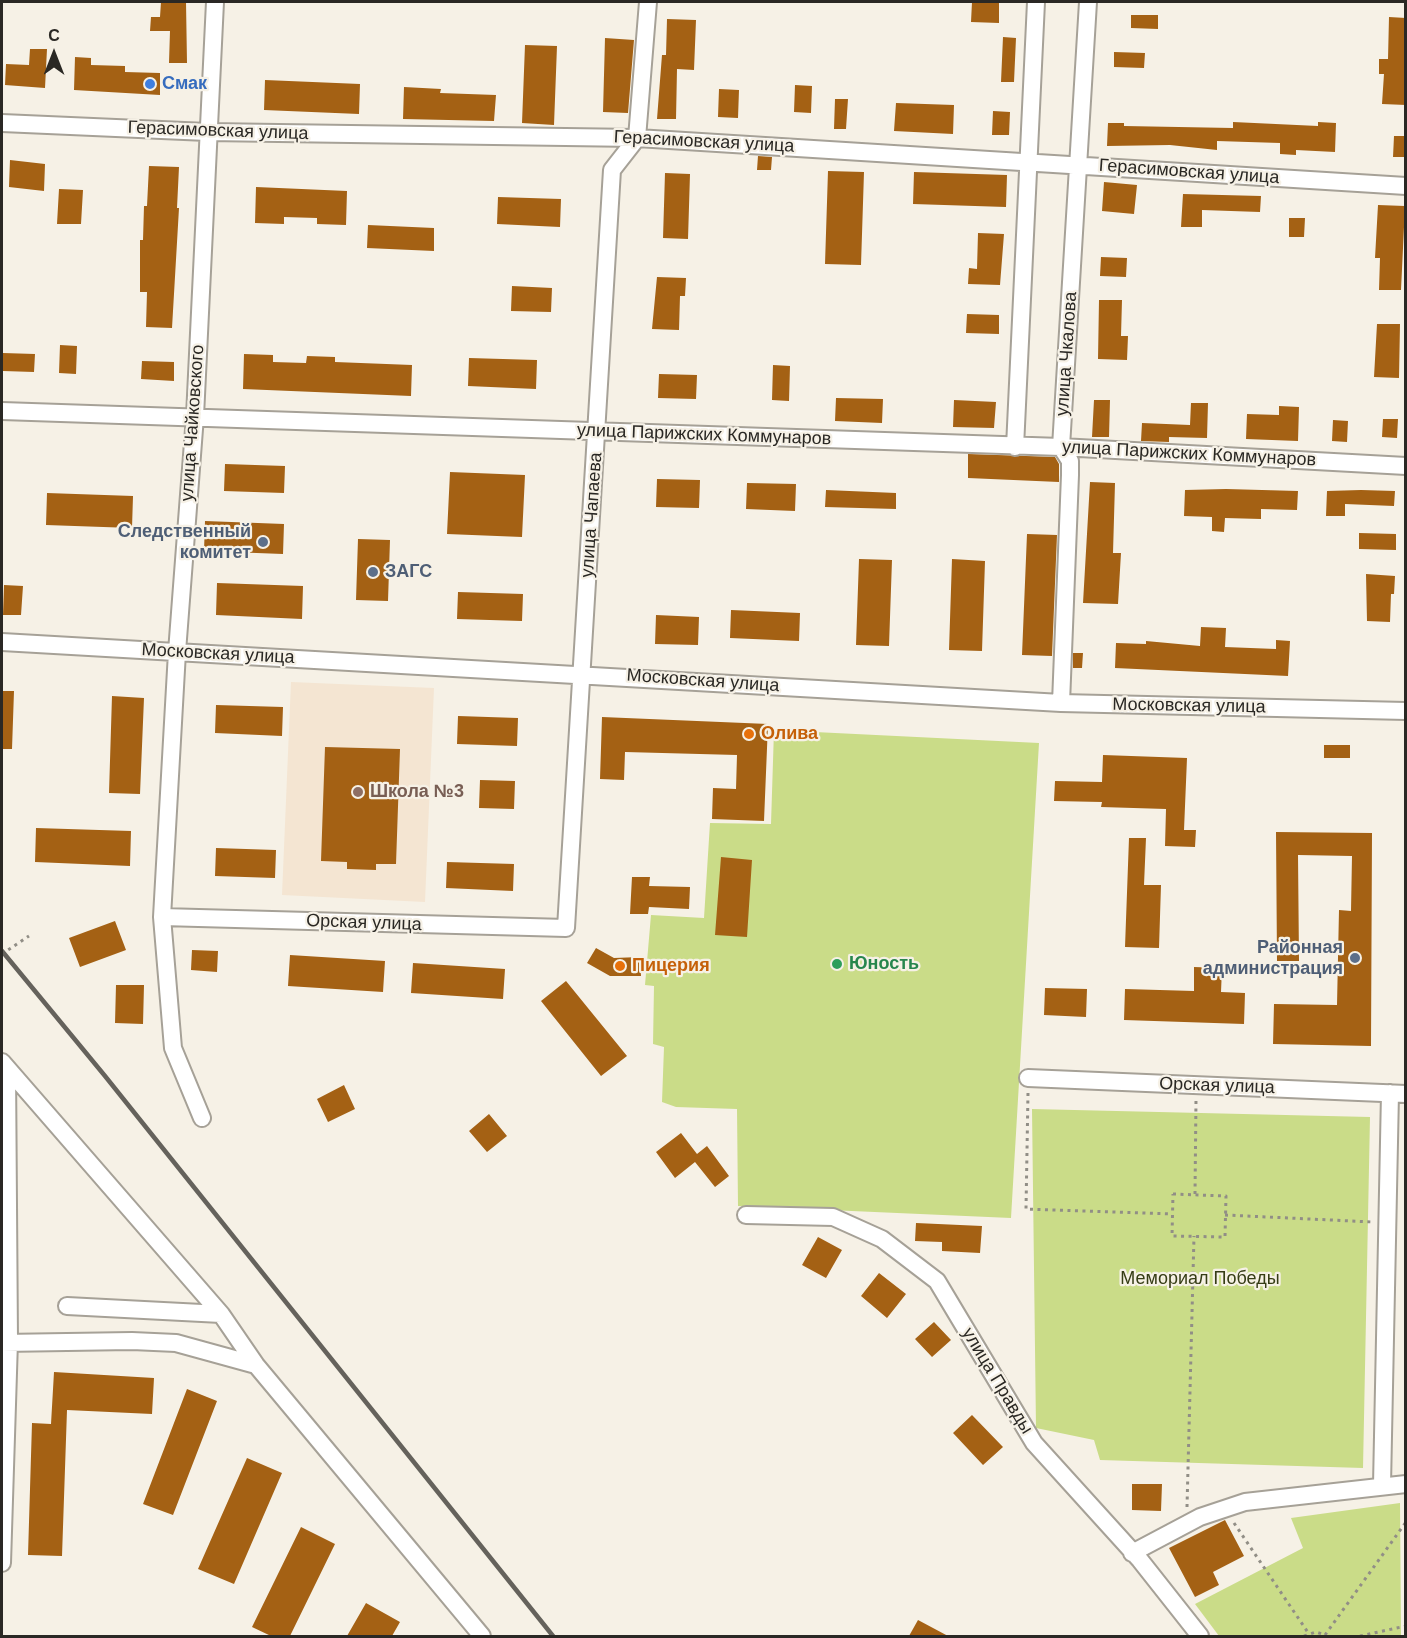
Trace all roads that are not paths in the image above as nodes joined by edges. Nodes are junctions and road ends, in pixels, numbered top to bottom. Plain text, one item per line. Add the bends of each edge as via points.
1 (215, 2) edge
2 (648, 2) edge
3 (1036, 2) edge
4 (1088, 2) edge
5 (2, 123) edge
6 (207, 132) junction
7 (637, 138) junction
8 (1028, 161) junction
9 (1078, 164) junction
10 (1406, 186) edge
11 (2, 411) edge
12 (195, 416) junction
13 (597, 431) junction
14 (1015, 447) junction
15 (1061, 447) junction
16 (1406, 466) edge
17 (2, 642) edge
18 (177, 652) junction
19 (581, 674) junction
20 (1061, 703) junction
21 (1406, 711) edge
22 (162, 917) junction
23 (566, 928) joint
24 (4, 1065) edge
25 (1028, 1078) road end
26 (1398, 1094) edge
27 (202, 1118) dead end
28 (747, 1215) dead end
29 (67, 1306) dead end
30 (221, 1314) junction
31 (5, 1342) edge
32 (256, 1365) junction
33 (1406, 1484) edge
34 (1382, 1485) junction
35 (1132, 1553) junction
36 (2, 1563) edge
37 (482, 1636) edge
38 (1200, 1636) edge

1 - 6 street, улица Чайковского
2 - 7 street
3 - 8 street
4 - 9 street, улица Чкалова
5 - 6 street, Герасимовская улица
6 - 7 street, Герасимовская улица
6 - 12 street, улица Чайковского
7 - 8 street, Герасимовская улица
7 - 13 street, улица Чапаева via 612,170
8 - 9 street, Герасимовская улица
8 - 14 street
9 - 10 street, Герасимовская улица
9 - 15 street, улица Чкалова
11 - 12 street, улица Парижских Коммунаров
12 - 13 street, улица Парижских Коммунаров
12 - 18 street, улица Чайковского
13 - 14 street, улица Парижских Коммунаров
13 - 19 street, улица Чапаева
14 - 15 street, улица Парижских Коммунаров
15 - 16 street, улица Парижских Коммунаров
15 - 20 street, улица Чкалова via 1070,461 1070,475
17 - 18 street, Московская улица
18 - 19 street, Московская улица
18 - 22 street, улица Чайковского
19 - 20 street, Московская улица
19 - 23 street, улица Чапаева
20 - 21 street, Московская улица
22 - 23 street, Орская улица
22 - 27 street, улица Чайковского via 173,1048
24 - 30 street
24 - 31 street
25 - 26 street, Орская улица
26 - 34 street via 1388,1223
28 - 35 street, улица Правды via 833,1217 882,1239 937,1281 1034,1443
29 - 30 street
30 - 32 street
31 - 32 street via 176,1343
31 - 36 street
32 - 37 street
33 - 34 street
34 - 35 street via 1245,1502 1186,1524
35 - 38 street, улица Правды

